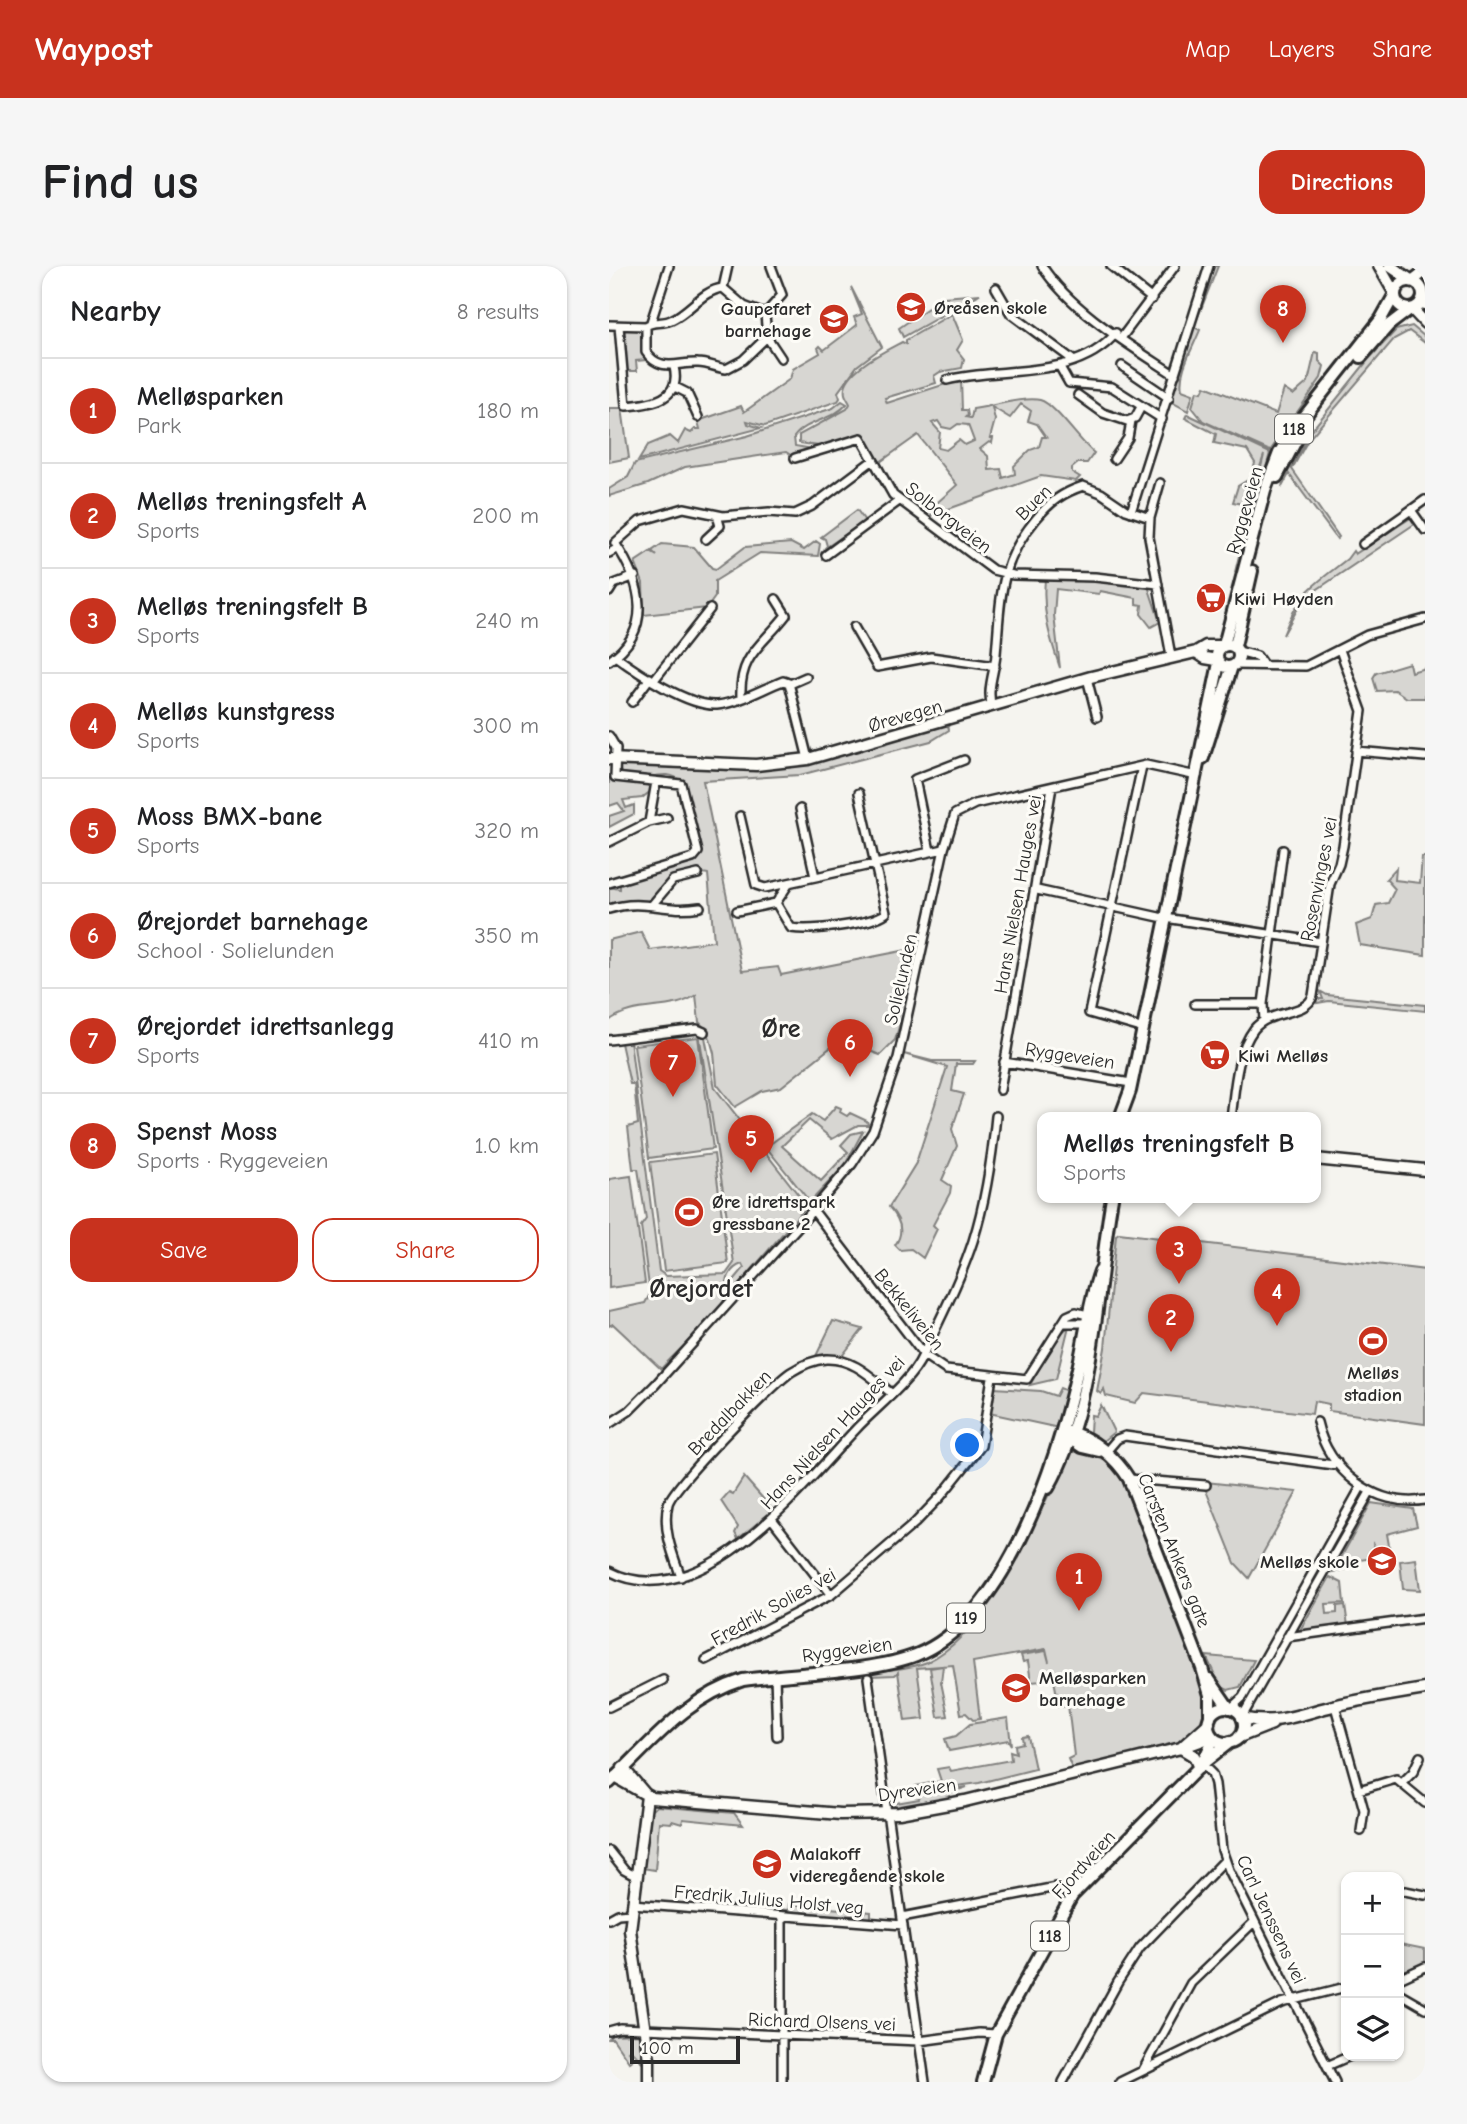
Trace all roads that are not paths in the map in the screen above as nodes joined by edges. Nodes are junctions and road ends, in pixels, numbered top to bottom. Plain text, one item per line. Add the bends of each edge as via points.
1 (669, 266) edge
2 (728, 266) edge
3 (771, 266) edge
4 (1042, 266) edge
5 (1111, 266) edge
6 (1175, 266) edge
7 (1209, 266) edge
8 (1379, 266) edge
9 (1390, 266) edge
10 (1425, 271) edge
11 (1412, 281) junction
12 (723, 288) junction
13 (996, 288) dead end
14 (1395, 294) junction
15 (1424, 296) edge
16 (1152, 299) junction
17 (1411, 309) junction
18 (765, 314) junction
19 (1425, 323) edge
20 (649, 324) junction
21 (609, 325) edge
22 (619, 326) junction
23 (1119, 335) junction
24 (767, 337) junction
25 (781, 358) dead end
26 (1073, 360) junction
27 (1122, 366) dead end
28 (674, 367) junction
29 (1060, 368) junction
30 (1175, 375) junction
31 (947, 380) dead end
32 (675, 387) junction
33 (1078, 395) dead end
34 (1169, 398) junction
35 (1142, 407) junction
36 (698, 417) dead end
37 (1162, 419) junction
38 (1131, 421) junction
39 (795, 458) dead end
40 (1114, 459) dead end
41 (872, 461) junction
42 (1160, 483) dead end
43 (1425, 500) edge
44 (899, 501) junction
45 (1411, 510) junction
46 (1131, 512) junction
47 (716, 515) junction
48 (1150, 518) junction
49 (1425, 530) edge
50 (706, 539) dead end
51 (1363, 544) dead end
52 (617, 545) junction
53 (609, 553) edge
54 (826, 555) dead end
55 (1004, 574) junction
56 (635, 576) junction
57 (1159, 580) junction
58 (609, 592) edge
59 (776, 599) dead end
60 (709, 609) dead end
61 (1425, 619) edge
62 (854, 627) dead end
63 (1230, 647) junction
64 (1340, 650) junction
65 (1196, 652) junction
66 (1171, 656) junction
67 (612, 658) edge
68 (1218, 661) junction
69 (1262, 663) junction
70 (995, 666) junction
71 (1233, 666) junction
72 (806, 677) dead end
73 (1087, 678) junction
74 (652, 679) junction
75 (790, 684) junction
76 (741, 697) junction
77 (632, 702) dead end
78 (992, 707) junction
79 (1097, 717) dead end
80 (609, 736) edge
81 (1356, 751) junction
82 (1425, 757) edge
83 (612, 759) edge
84 (808, 759) junction
85 (964, 760) dead end
86 (1142, 766) junction
87 (1198, 773) junction
88 (612, 777) edge
89 (656, 782) junction
90 (1052, 787) junction
91 (859, 793) dead end
92 (800, 809) dead end
93 (740, 816) dead end
94 (667, 818) dead end
95 (649, 822) junction
96 (609, 842) edge
97 (944, 849) junction
98 (1283, 850) dead end
99 (930, 851) junction
100 (876, 863) junction
101 (698, 874) dead end
102 (815, 877) junction
103 (609, 883) edge
104 (788, 885) junction
105 (1037, 890) junction
106 (776, 904) junction
107 (652, 905) junction
108 (700, 907) dead end
109 (1112, 907) junction
110 (609, 909) edge
111 (737, 911) dead end
112 (1165, 918) junction
113 (1272, 935) junction
114 (1321, 942) junction
115 (1263, 1003) junction
116 (1195, 1004) dead end
117 (1264, 1020) junction
118 (1141, 1028) junction
119 (704, 1032) dead end
120 (609, 1040) edge
121 (1004, 1062) junction
122 (1130, 1087) junction
123 (1000, 1090) dead end
124 (1121, 1112) edge
125 (1130, 1112) edge
126 (1232, 1112) edge
127 (996, 1116) dead end
128 (1321, 1160) edge
129 (1425, 1170) edge
130 (1111, 1203) edge
131 (813, 1210) junction
132 (1090, 1319) junction
133 (924, 1355) junction
134 (992, 1377) junction
135 (891, 1393) junction
136 (1317, 1422) dead end
137 (609, 1424) edge
138 (1068, 1434) junction
139 (1105, 1453) junction
140 (1337, 1462) junction
141 (1129, 1479) junction
142 (1206, 1485) dead end
143 (1361, 1487) junction
144 (1370, 1492) junction
145 (1425, 1500) edge
146 (772, 1519) junction
147 (609, 1572) edge
148 (681, 1577) junction
149 (831, 1595) junction
150 (1425, 1618) edge
151 (1287, 1637) junction
152 (706, 1660) dead end
153 (1202, 1668) junction
154 (775, 1675) junction
155 (868, 1678) dead end
156 (663, 1680) dead end
157 (1425, 1689) edge
158 (1335, 1706) junction
159 (609, 1707) edge
160 (1230, 1708) junction
161 (1242, 1718) junction
162 (1210, 1721) junction
163 (1279, 1721) junction
164 (777, 1736) dead end
165 (1212, 1738) junction
166 (1234, 1739) junction
167 (1181, 1748) junction
168 (1420, 1757) dead end
169 (1201, 1766) junction
170 (624, 1768) junction
171 (612, 1780) edge
172 (1402, 1783) junction
173 (1359, 1790) junction
174 (647, 1796) junction
175 (1425, 1802) edge
176 (887, 1813) junction
177 (1361, 1832) dead end
178 (609, 1851) edge
179 (1225, 1860) junction
180 (635, 1876) junction
181 (1405, 1891) dead end
182 (1425, 1895) edge
183 (1073, 1896) junction
184 (631, 1908) junction
185 (782, 1916) junction
186 (609, 1919) edge
187 (902, 1921) junction
188 (1254, 1922) junction
189 (1425, 1967) edge
190 (1404, 1977) edge
191 (1341, 1988) edge
192 (1404, 1996) edge
193 (1292, 2000) junction
194 (1425, 2008) edge
195 (609, 2031) edge
196 (645, 2031) junction
197 (996, 2034) junction
198 (782, 2035) junction
199 (919, 2041) junction
200 (1341, 2060) edge
201 (1327, 2066) junction
202 (1143, 2071) junction
203 (649, 2082) edge
204 (782, 2082) edge
205 (925, 2082) edge
206 (983, 2082) edge
207 (1063, 2082) edge
208 (1120, 2082) edge
209 (1335, 2082) edge

1 - 20 street
2 - 12 street
3 - 18 street via 786,294
4 - 23 street via 1061,292
5 - 16 street
6 - 16 street
7 - 30 street
8 - 14 street
9 - 11 street
10 - 11 main road, 118
11 - 14 main road, 118 via 1402,283
11 - 15 main road, 118
12 - 18 street via 744,306
12 - 20 street via 668,322
13 - 26 street via 1011,314
14 - 17 main road via 1397,303
14 - 63 main road, Ryggeveien / 118 via 1279,453 1265,489
15 - 17 main road, 118
16 - 23 street
17 - 19 street
17 - 63 main road, Ryggeveien / 118 via 1389,325 1360,358 1287,453
18 - 24 street
20 - 22 street
20 - 28 street via 648,356
21 - 22 street
22 - 32 street via 626,406 663,399
23 - 26 street
23 - 30 street
24 - 25 street
24 - 28 street via 726,369 695,362
26 - 29 street
27 - 34 street
28 - 32 street
29 - 31 street
29 - 35 street via 1069,383 1104,385
30 - 34 street
32 - 36 street via 687,393
33 - 38 street via 1103,413
34 - 37 street
35 - 37 street
35 - 38 street
37 - 46 street
38 - 40 street via 1128,438
39 - 41 street, Solborgveien via 859,438
41 - 44 street, Solborgveien
41 - 47 street via 803,511
42 - 48 street
43 - 45 street
44 - 54 street
44 - 55 street, Solborgveien
45 - 49 street
45 - 51 street
46 - 48 street, Buen
46 - 55 street, Buen via 1087,487 1065,492 1021,537
47 - 50 street via 720,526
47 - 52 street via 693,508 669,512 640,521
48 - 57 street via 1149,537
52 - 53 street
52 - 56 street
55 - 57 street, Solborgveien
55 - 70 street, Buen
56 - 58 street via 614,584
56 - 67 street via 638,618 627,643
57 - 66 street
59 - 76 street via 786,615 744,665
60 - 74 street
61 - 64 street via 1367,635
62 - 70 street via 879,668 931,657
63 - 65 street, Ørevegen via 1206,646
63 - 68 main road, 118
63 - 69 street via 1257,656
63 - 71 main road, 118 via 1239,658
64 - 69 street via 1296,668
64 - 81 street, Rosenvinges vei via 1361,711
65 - 66 street, Ørevegen
65 - 68 street, Ørevegen
66 - 73 street, Ørevegen
67 - 74 street
68 - 71 main road
68 - 87 main road, Ryggeveien / 118
69 - 71 street
70 - 78 street, Buen
71 - 87 main road, Ryggeveien / 118
72 - 75 street
73 - 78 street, Ørevegen
73 - 79 street
74 - 76 street via 708,705
74 - 77 street
75 - 76 street via 783,681
75 - 84 street
78 - 84 street, Ørevegen
80 - 83 street via 616,748
81 - 82 street
81 - 114 street, Rosenvinges vei via 1343,846 1330,884
83 - 84 street, Ørevegen via 757,765
83 - 88 street
85 - 99 street via 915,779
86 - 87 street, Solielunden
86 - 90 street, Solielunden
86 - 109 street
87 - 112 main road, Ryggeveien / 118
88 - 89 street
89 - 95 street
89 - 103 street via 676,782 684,789 698,852 693,858
90 - 97 street, Solielunden via 964,807 952,818
90 - 105 street, Hans Nielsen Hauges vei
91 - 100 street
92 - 102 street
93 - 104 street via 756,885
94 - 95 street
95 - 96 street
97 - 99 street
97 - 131 street, Solielunden via 898,1058 877,1122 859,1155
98 - 113 street
99 - 100 street
100 - 102 street
100 - 106 street via 886,906 883,916 802,930 791,928
101 - 107 street via 673,880
102 - 104 street
104 - 106 street
105 - 109 street
105 - 121 street, Hans Nielsen Hauges vei
106 - 111 street
107 - 108 street via 679,910
107 - 110 street via 633,902
109 - 112 street
109 - 118 street via 1089,1013
112 - 113 street
112 - 118 main road, Ryggeveien / 118
113 - 114 street
113 - 115 street
114 - 117 street, Rosenvinges vei via 1311,1001
115 - 116 street
115 - 117 street
117 - 126 street via 1243,1049
118 - 122 main road, Ryggeveien / 118
119 - 120 street
121 - 122 street, Ryggeveien
121 - 123 street, Hans Nielsen Hauges vei
122 - 124 main road, Ryggeveien / 118
122 - 125 main road, Ryggeveien / 118
127 - 133 street, Hans Nielsen Hauges vei via 974,1240
128 - 129 street
130 - 132 main road, Ryggeveien
131 - 133 street, Bekkeliveien
131 - 137 street, Solielunden via 655,1385
132 - 134 street, Bekkeliveien via 1076,1312 1067,1316 1032,1375 1021,1380
132 - 138 main road, Ryggeveien
133 - 134 street, Bekkeliveien via 946,1370
133 - 135 street, Hans Nielsen Hauges vei
134 - 149 street, Fredrik Solies vei via 981,1446 975,1455 907,1531
135 - 146 street, Hans Nielsen Hauges vei
135 - 148 street, Bredalbakken via 847,1362 816,1361 787,1375 689,1475 668,1504 669,1544
136 - 140 street
138 - 139 main road, Carsten Ankers gate via 1082,1447
138 - 154 main road, Ryggeveien / 119 via 1051,1483 993,1585 957,1627 936,1644 897,1660
139 - 140 street via 1125,1436
139 - 141 main road, Carsten Ankers gate
140 - 143 street
141 - 142 street
141 - 153 main road, Carsten Ankers gate
143 - 144 street
143 - 160 street via 1243,1697
144 - 145 street via 1394,1501
144 - 151 street
146 - 148 street, Hans Nielsen Hauges vei via 709,1564
146 - 149 street
147 - 148 street, Hans Nielsen Hauges vei via 645,1582
149 - 152 street, Fredrik Solies vei
150 - 151 street
151 - 161 street
153 - 160 main road, Carsten Ankers gate
153 - 162 main road, Carsten Ankers gate via 1210,1695
154 - 164 street
154 - 170 main road, Ryggeveien / 119 via 722,1687 677,1716
155 - 176 street
156 - 159 street
157 - 158 street
158 - 163 street
158 - 173 street
160 - 161 main road
160 - 162 main road via 1218,1710
161 - 163 street via 1257,1723
161 - 166 main road via 1244,1725
162 - 165 main road
162 - 167 street, Dyreveien
163 - 166 street
165 - 166 main road
165 - 167 street, Dyreveien
165 - 169 main road, Fjordveien / 118
166 - 169 main road, Fjordveien / 118
167 - 169 street
167 - 176 street, Dyreveien via 965,1801
168 - 172 street
169 - 179 street, Carl Jenssens vei via 1212,1774
169 - 183 main road, Fjordveien / 118
170 - 171 main road, 119
170 - 174 street
171 - 174 street, Dyreveien
172 - 173 street via 1396,1779
172 - 175 street
173 - 177 street via 1364,1810
174 - 176 street, Dyreveien via 840,1814
174 - 180 street
176 - 187 street
178 - 180 street
179 - 188 street, Carl Jenssens vei
179 - 207 street via 1140,1948
180 - 184 street
181 - 182 street
183 - 187 street, Fredrik Julius Holst veg via 1056,1887
183 - 197 main road, Fjordveien / 118
184 - 185 street, Fredrik Julius Holst veg
184 - 186 street, Fredrik Julius Holst veg
184 - 196 street via 632,1951
185 - 187 street, Fredrik Julius Holst veg
185 - 198 street
187 - 199 street
188 - 193 street, Carl Jenssens vei
188 - 202 street via 1191,1983
189 - 190 street
191 - 193 street
192 - 194 street
193 - 201 street, Carl Jenssens vei
193 - 202 street
195 - 196 street, Richard Olsens vei
196 - 198 street, Richard Olsens vei
196 - 203 street
197 - 199 street, Richard Olsens vei
197 - 206 main road, Fjordveien / 118
198 - 199 street, Richard Olsens vei
198 - 204 street
199 - 205 street
200 - 201 street
201 - 209 street, Carl Jenssens vei
202 - 208 street

